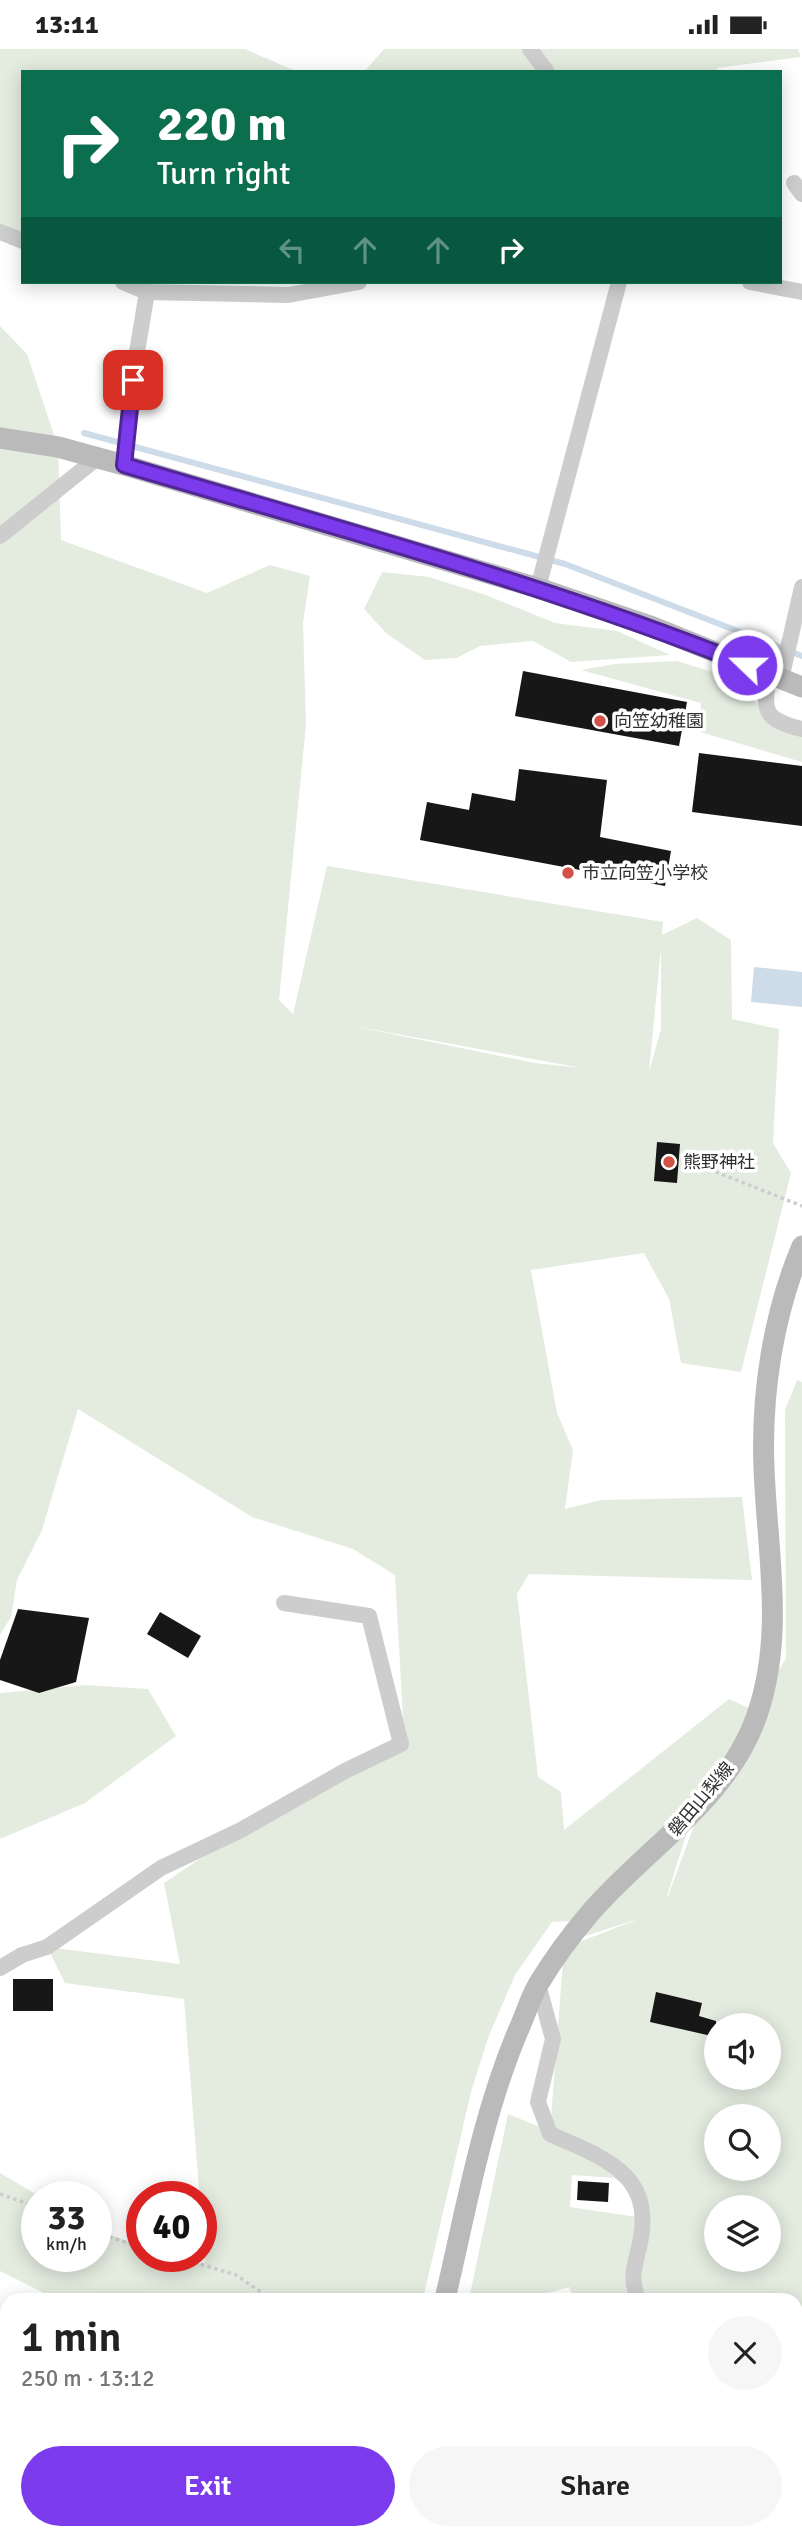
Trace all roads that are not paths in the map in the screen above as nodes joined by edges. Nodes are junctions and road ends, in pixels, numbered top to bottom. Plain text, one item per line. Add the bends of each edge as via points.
1 (530, 49) edge
2 (546, 70) edge
3 (0, 232) edge
4 (21, 240) edge
5 (128, 284) edge
6 (348, 284) edge
7 (618, 284) edge
8 (760, 284) edge
9 (147, 292) junction
10 (802, 292) edge
11 (0, 438) edge
12 (97, 458) junction
13 (124, 465) junction
14 (0, 536) edge
15 (802, 587) edge
16 (538, 588) junction
17 (797, 636) edge
18 (775, 677) junction
19 (802, 687) edge
20 (802, 729) edge
21 (802, 1246) edge
22 (284, 1603) dead end
23 (0, 1968) edge
24 (538, 1984) junction
25 (445, 2293) edge
26 (636, 2293) edge

1 - 2 street
3 - 4 street
5 - 9 street
6 - 9 street via 288,295
7 - 16 street
8 - 10 street
9 - 13 street
11 - 12 main road
12 - 13 main road
12 - 14 street
13 - 16 main road
15 - 17 street
16 - 18 main road via 653,627
17 - 18 street
18 - 19 main road
18 - 20 street via 765,698 766,709 777,723
21 - 24 main road, 磐田山梨線 via 766,1381 764,1466 774,1616 768,1676 757,1718 730,1769 682,1825 591,1913
22 - 23 street via 369,1616 401,1744 161,1868 47,1947
24 - 25 main road, 磐田山梨線 via 497,2080
24 - 26 street via 553,2039 538,2102 550,2134 624,2171 638,2194 644,2217 632,2269

